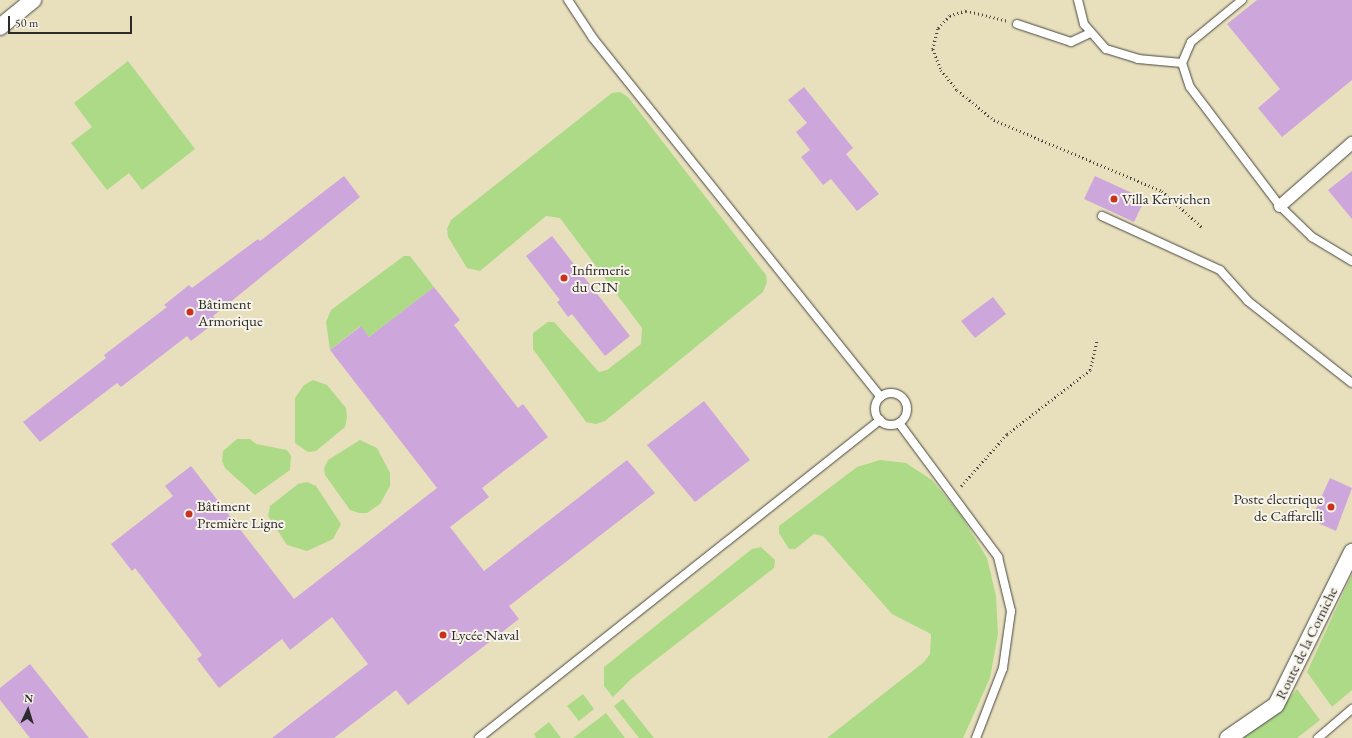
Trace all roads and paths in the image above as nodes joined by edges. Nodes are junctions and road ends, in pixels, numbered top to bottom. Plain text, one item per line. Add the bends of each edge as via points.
1 (33, 0) edge
2 (568, 0) edge
3 (1078, 0) edge
4 (1242, 0) edge
5 (1017, 24) joint
6 (0, 27) edge
7 (1090, 33) junction
8 (1182, 63) junction
9 (1352, 143) edge
10 (1280, 206) junction
11 (1102, 216) dead end
12 (1203, 228) dead end
13 (1352, 261) edge
14 (1097, 339) dead end
15 (1352, 383) edge
16 (881, 397) junction
17 (880, 420) junction
18 (899, 423) junction
19 (954, 494) junction
20 (1352, 552) edge
21 (1352, 709) edge
22 (479, 738) edge
23 (976, 738) edge
24 (1228, 738) edge
25 (1318, 738) edge

1 - 6 street
2 - 16 lane via 592,38
3 - 7 lane
4 - 8 lane via 1191,42
5 - 7 lane via 1071,42
5 - 12 path via 966,11 950,16 938,29 933,49 941,70 957,90 994,120 1162,191
7 - 8 lane via 1106,49 1119,55
8 - 10 lane via 1198,101
9 - 10 street
10 - 13 lane via 1312,237
11 - 15 lane via 1220,270 1248,301
14 - 19 path via 1090,370 1007,434
16 - 17 lane via 876,406
16 - 18 lane via 896,394 904,400 907,410
17 - 18 lane via 889,425
17 - 22 lane
18 - 19 lane
19 - 23 lane via 998,557 1011,610 1003,668
20 - 24 street, Route de la Corniche via 1276,706
21 - 25 lane

